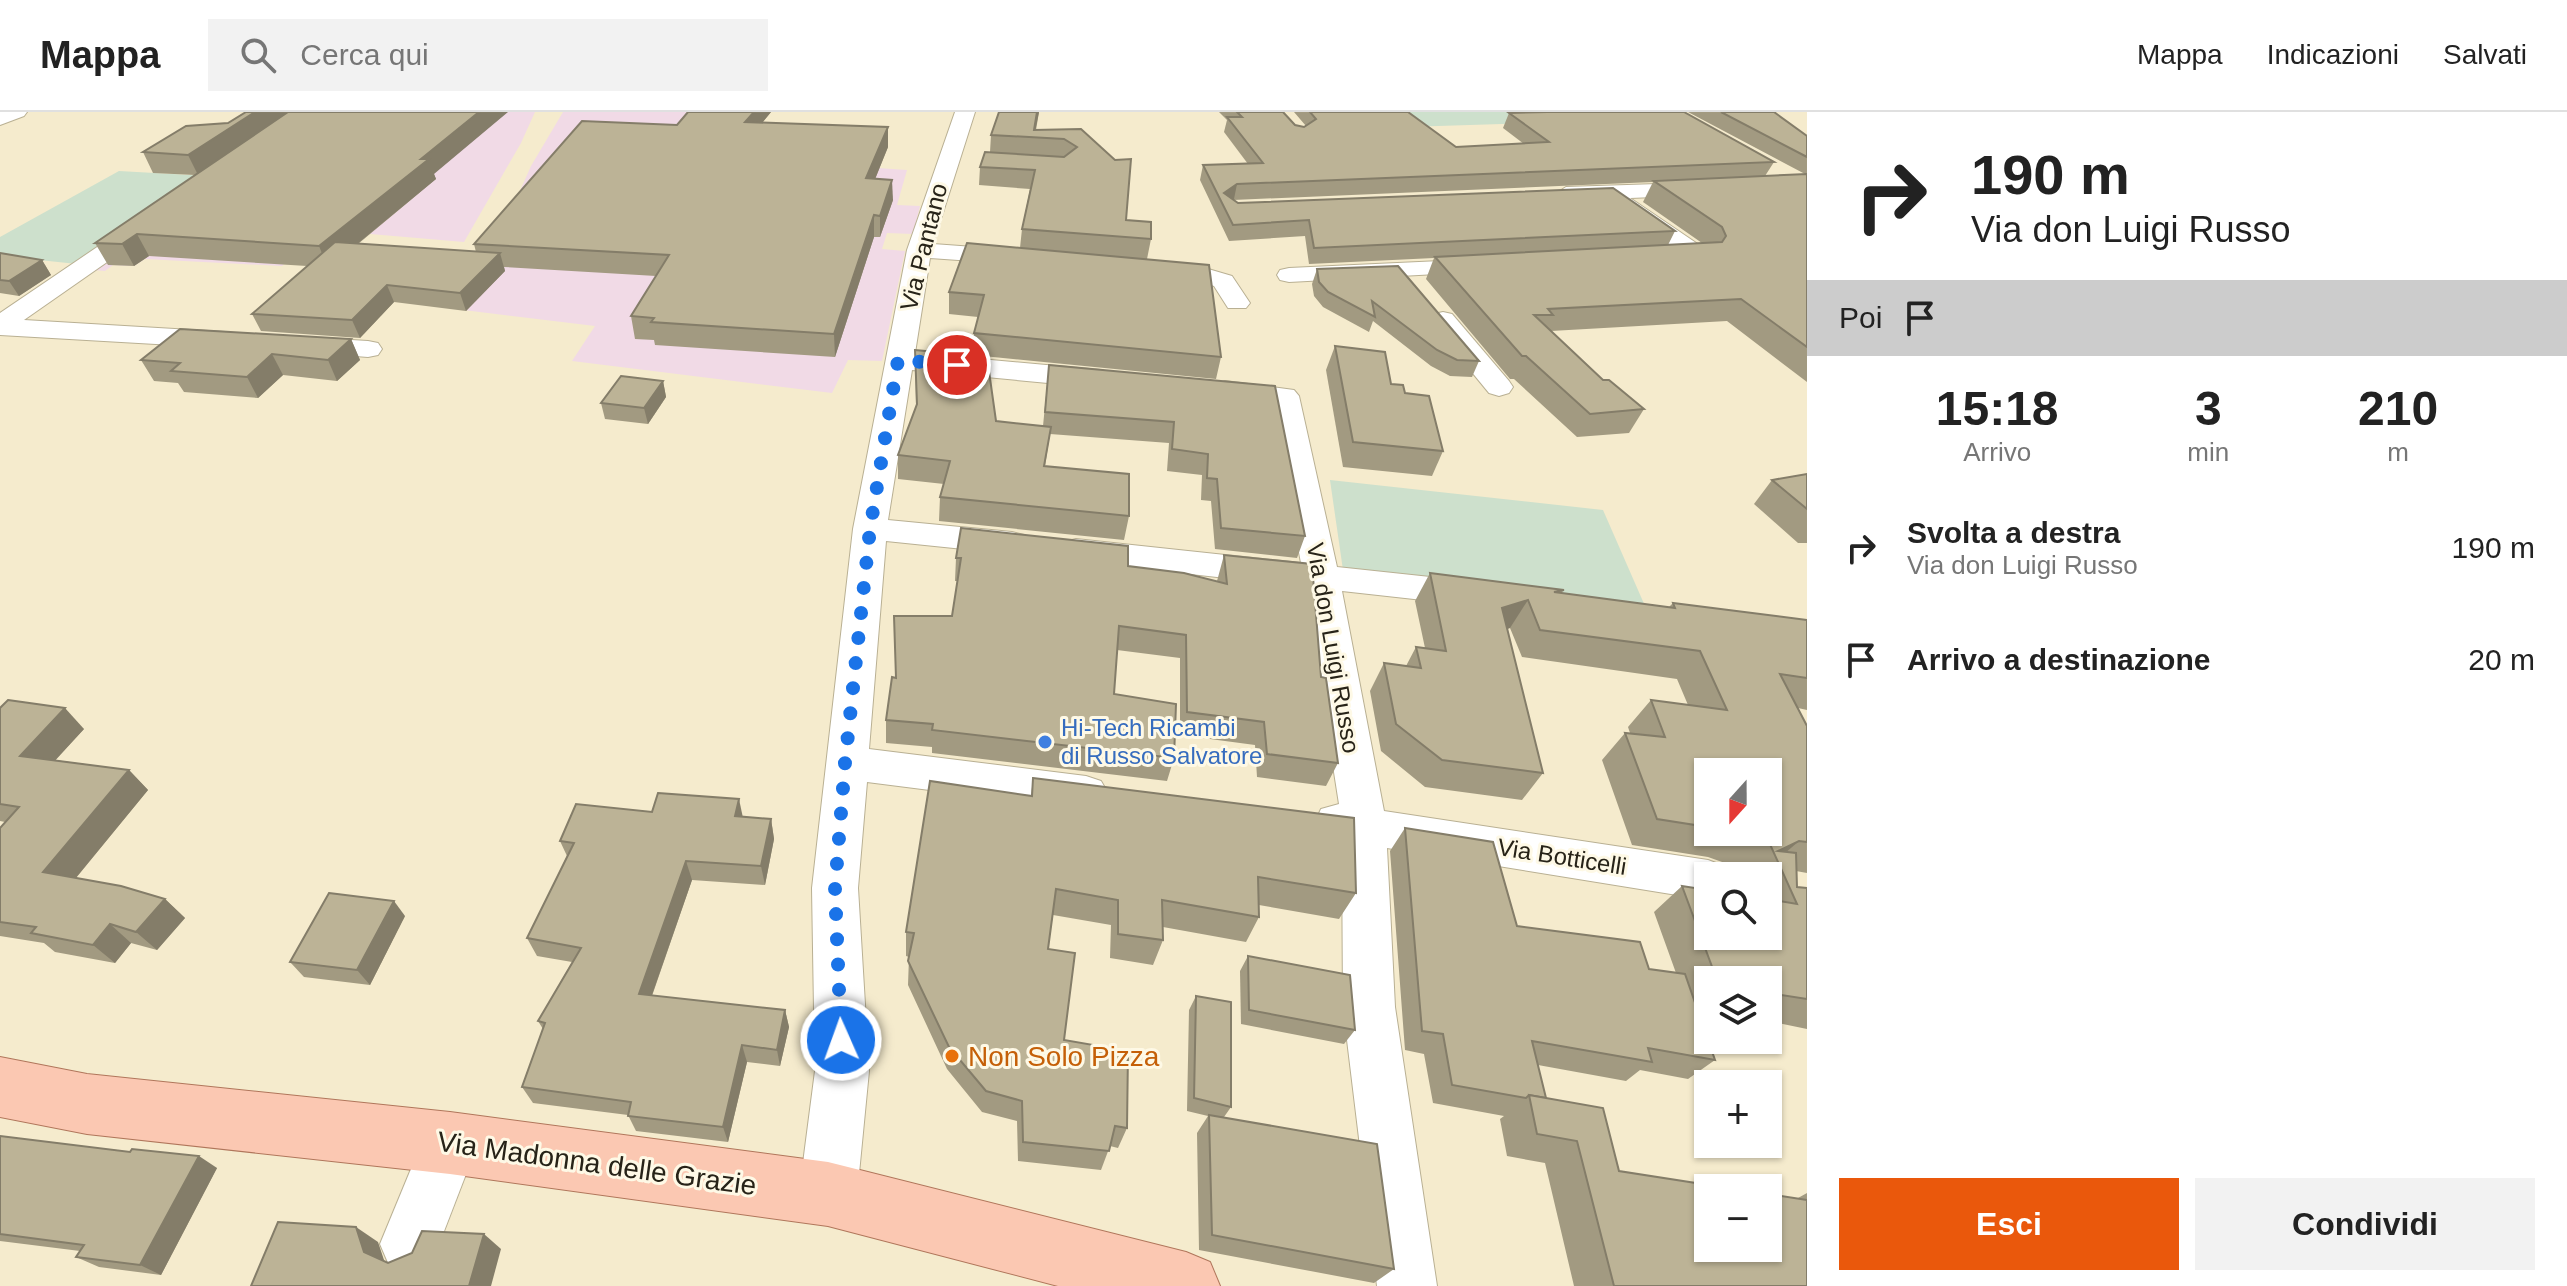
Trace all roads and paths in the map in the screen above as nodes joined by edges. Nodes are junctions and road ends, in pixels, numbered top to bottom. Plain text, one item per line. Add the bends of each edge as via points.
1 (17, 112) edge
2 (965, 112) edge
3 (0, 119) edge
4 (1764, 164) edge
5 (1805, 186) edge
6 (1611, 193) junction
7 (1548, 195) edge
8 (161, 215) edge
9 (919, 250) junction
10 (1042, 259) edge
11 (1636, 259) edge
12 (1511, 265) edge
13 (1137, 267) edge
14 (1401, 270) junction
15 (1289, 275) dead end
16 (1237, 303) dead end
17 (0, 326) edge
18 (246, 342) edge
19 (276, 343) edge
20 (368, 349) dead end
21 (898, 360) junction
22 (1129, 381) edge
23 (1191, 387) edge
24 (1499, 387) dead end
25 (870, 529) junction
26 (1321, 575) junction
27 (1509, 598) edge
28 (845, 763) junction
29 (1118, 797) edge
30 (1302, 818) edge
31 (1364, 825) junction
32 (1694, 878) edge
33 (7, 1100) edge
34 (450, 1143) junction
35 (828, 1194) junction
36 (410, 1244) dead end
37 (1186, 1286) edge
38 (1407, 1286) edge

1 - 3 street
2 - 9 street, Via Pantano via 962,160
4 - 5 street
5 - 6 street
6 - 7 street
6 - 11 street via 1699,256
8 - 17 street
9 - 10 street
9 - 21 street, Via Pantano
12 - 14 street
13 - 16 street via 1223,281
14 - 15 street
14 - 24 street
17 - 18 street
19 - 20 street
21 - 22 street
21 - 25 street, Via Pantano
23 - 26 street, Via don Luigi Russo via 1284,396
25 - 26 street
25 - 28 street, Via Pantano
26 - 27 street
26 - 31 street, Via don Luigi Russo
28 - 29 street
28 - 35 street, Via Pantano via 835,888 842,1071
30 - 31 street, Via Botticelli
31 - 32 street, Via Botticelli
31 - 38 street, Via don Luigi Russo via 1369,1007
33 - 34 main road, Via Madonna delle Grazie
34 - 35 main road, Via Madonna delle Grazie
34 - 36 street
35 - 37 main road, Via Madonna delle Grazie

